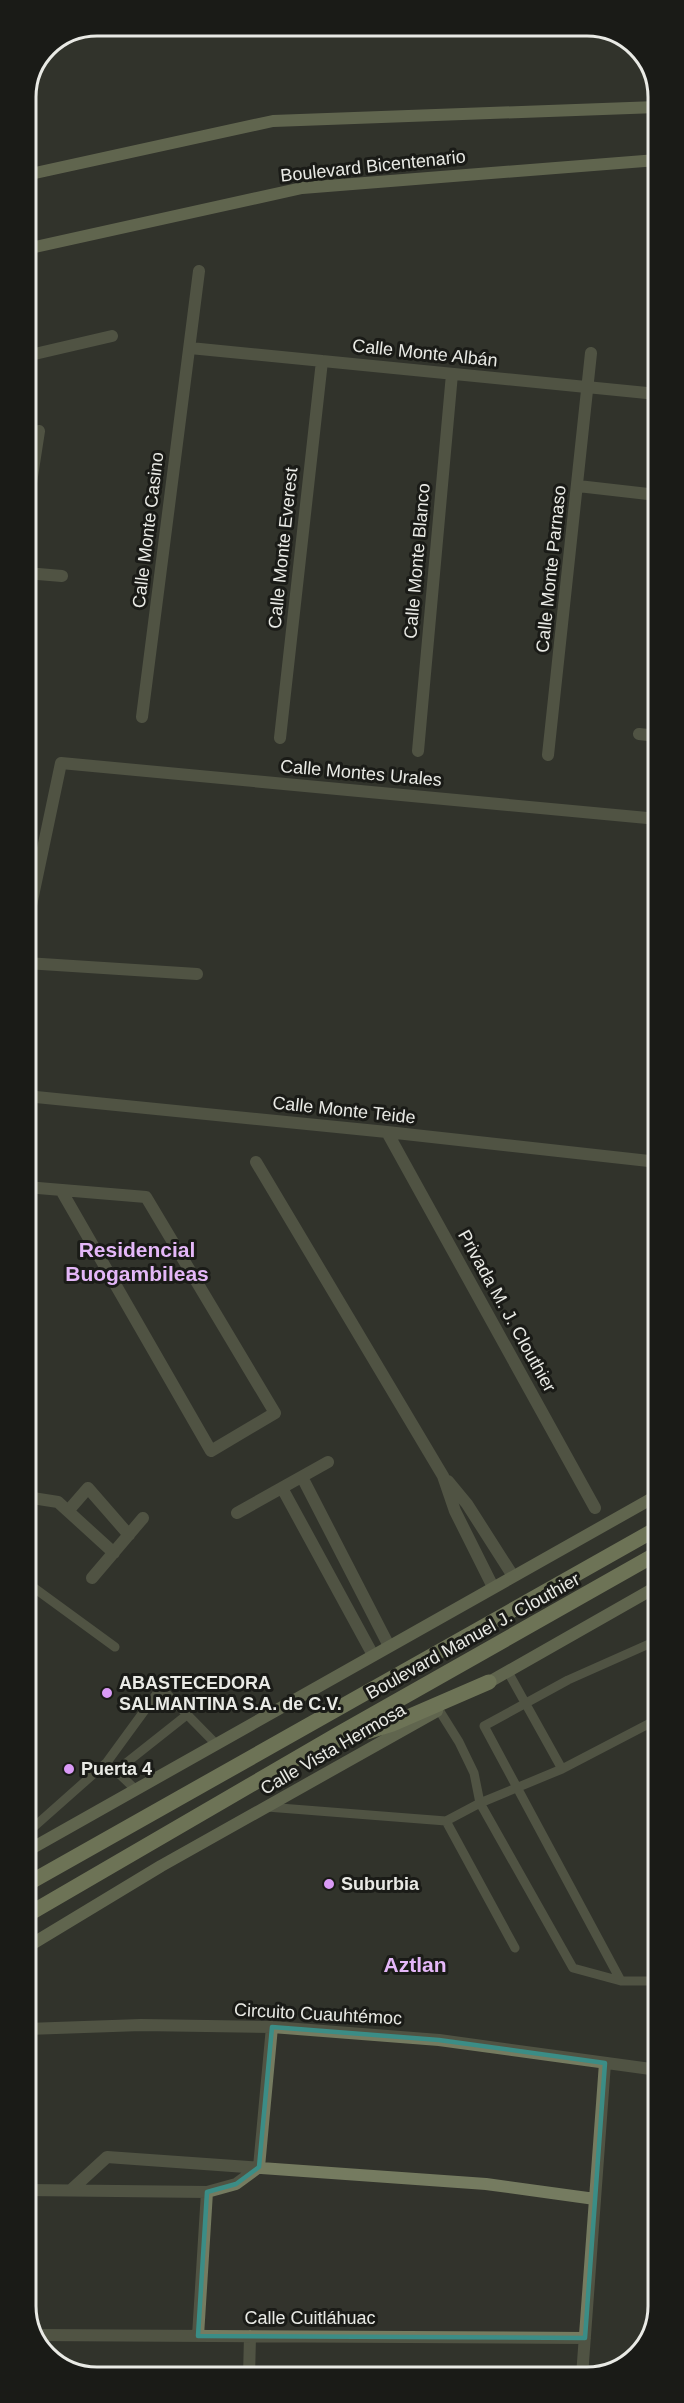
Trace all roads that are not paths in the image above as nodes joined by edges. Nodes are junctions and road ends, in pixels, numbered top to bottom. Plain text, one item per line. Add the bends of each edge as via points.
1 (648, 107) edge
2 (648, 161) edge
3 (36, 173) edge
4 (36, 247) edge
5 (199, 271) dead end
6 (112, 336) dead end
7 (190, 348) junction
8 (591, 353) dead end
9 (36, 355) edge
10 (322, 361) junction
11 (452, 374) junction
12 (588, 387) junction
13 (648, 393) edge
14 (39, 431) dead end
15 (36, 450) edge
16 (578, 486) junction
17 (648, 494) edge
18 (36, 574) edge
19 (62, 576) dead end
20 (142, 717) dead end
21 (639, 734) dead end
22 (648, 735) edge
23 (280, 738) dead end
24 (418, 751) dead end
25 (549, 755) dead end
26 (648, 818) edge
27 (36, 882) edge
28 (36, 964) edge
29 (197, 974) dead end
30 (36, 1097) edge
31 (387, 1132) junction
32 (648, 1161) edge
33 (256, 1162) dead end
34 (36, 1188) edge
35 (61, 1190) junction
36 (328, 1462) dead end
37 (443, 1476) junction
38 (302, 1477) junction
39 (282, 1488) junction
40 (36, 1499) edge
41 (648, 1500) edge
42 (595, 1508) dead end
43 (68, 1511) junction
44 (237, 1513) dead end
45 (143, 1518) dead end
46 (648, 1534) edge
47 (129, 1535) junction
48 (114, 1553) junction
49 (648, 1559) edge
50 (513, 1576) junction
51 (93, 1578) dead end
52 (493, 1587) junction
53 (36, 1589) edge
54 (648, 1592) edge
55 (648, 1644) edge
56 (389, 1646) junction
57 (115, 1647) dead end
58 (373, 1655) junction
59 (508, 1672) junction
60 (489, 1682) junction
61 (525, 1704) junction
62 (439, 1710) junction
63 (188, 1714) junction
64 (648, 1724) edge
65 (216, 1744) junction
66 (313, 1749) junction
67 (107, 1762) junction
68 (562, 1769) junction
69 (116, 1771) junction
70 (518, 1786) junction
71 (135, 1790) junction
72 (480, 1803) junction
73 (267, 1807) junction
74 (446, 1821) junction
75 (36, 1825) edge
76 (36, 1842) edge
77 (36, 1879) edge
78 (36, 1910) edge
79 (36, 1942) edge
80 (515, 1948) dead end
81 (621, 1981) junction
82 (648, 1981) edge
83 (272, 2027) junction
84 (36, 2029) edge
85 (605, 2063) junction
86 (648, 2069) edge
87 (259, 2167) junction
88 (36, 2190) edge
89 (71, 2190) junction
90 (207, 2192) junction
91 (595, 2199) junction
92 (44, 2335) edge
93 (198, 2336) junction
94 (249, 2336) junction
95 (585, 2338) junction
96 (249, 2367) edge
97 (583, 2367) edge

1 - 3 street via 273,121
2 - 4 street, Boulevard Bicentenario via 302,188
5 - 7 street, Calle Monte Casino
6 - 9 street
7 - 10 street, Calle Monte Albán
7 - 20 street, Calle Monte Casino
8 - 12 street, Calle Monte Parnaso
10 - 11 street, Calle Monte Albán
10 - 23 street, Calle Monte Everest
11 - 12 street, Calle Monte Albán
11 - 24 street, Calle Monte Blanco
12 - 13 street, Calle Monte Albán
12 - 16 street, Calle Monte Parnaso
14 - 15 street
16 - 17 street
16 - 25 street, Calle Monte Parnaso
18 - 19 street
21 - 22 street
26 - 27 street, Calle Montes Urales via 61,763
28 - 29 street
30 - 31 street, Calle Monte Teide
31 - 32 street, Calle Monte Teide
31 - 42 street, Privada M. J. Clouthier
33 - 37 street
34 - 35 street
35 - 35 street via 146,1197 275,1413 211,1451
36 - 38 street
37 - 50 street via 467,1504
37 - 52 street via 455,1511
38 - 39 street
38 - 56 street
39 - 44 street
39 - 58 street
40 - 43 street via 58,1502
41 - 50 street
43 - 47 street via 88,1488
43 - 48 street
45 - 47 street
46 - 77 main road, Boulevard Manuel J. Clouthier
47 - 48 street
48 - 51 street
49 - 66 main road, Boulevard Manuel J. Clouthier
50 - 52 street
52 - 56 street
53 - 57 lane
54 - 59 street, Calle Vista Hermosa
55 - 61 lane
56 - 58 street
58 - 65 street
59 - 60 street, Calle Vista Hermosa
59 - 61 lane
60 - 62 street, Calle Vista Hermosa
60 - 66 main road via 392,1724
61 - 68 lane
61 - 70 lane via 484,1726
62 - 72 lane via 474,1773
62 - 73 street, Calle Vista Hermosa
63 - 65 lane
63 - 67 lane via 161,1688
63 - 69 lane
64 - 68 lane
65 - 71 street
66 - 78 main road, Boulevard Manuel J. Clouthier
67 - 69 lane
67 - 75 lane
68 - 70 lane
69 - 71 lane
70 - 72 lane
70 - 81 lane
71 - 76 street
72 - 74 lane
72 - 81 lane via 573,1968
73 - 74 lane
73 - 79 street, Calle Vista Hermosa
74 - 80 lane
81 - 82 lane
83 - 84 street, Circuito Cuauhtémoc
83 - 85 street, Circuito Cuauhtémoc via 439,2040
83 - 87 street
85 - 86 street, Circuito Cuauhtémoc
85 - 91 street
87 - 89 street via 107,2157
87 - 90 street via 236,2184
87 - 91 street via 486,2184
88 - 89 street
89 - 90 street
90 - 93 street
91 - 95 street
92 - 93 street, Calle Cuitláhuac
93 - 94 street, Calle Cuitláhuac
94 - 95 street, Calle Cuitláhuac
94 - 96 street
95 - 97 street

